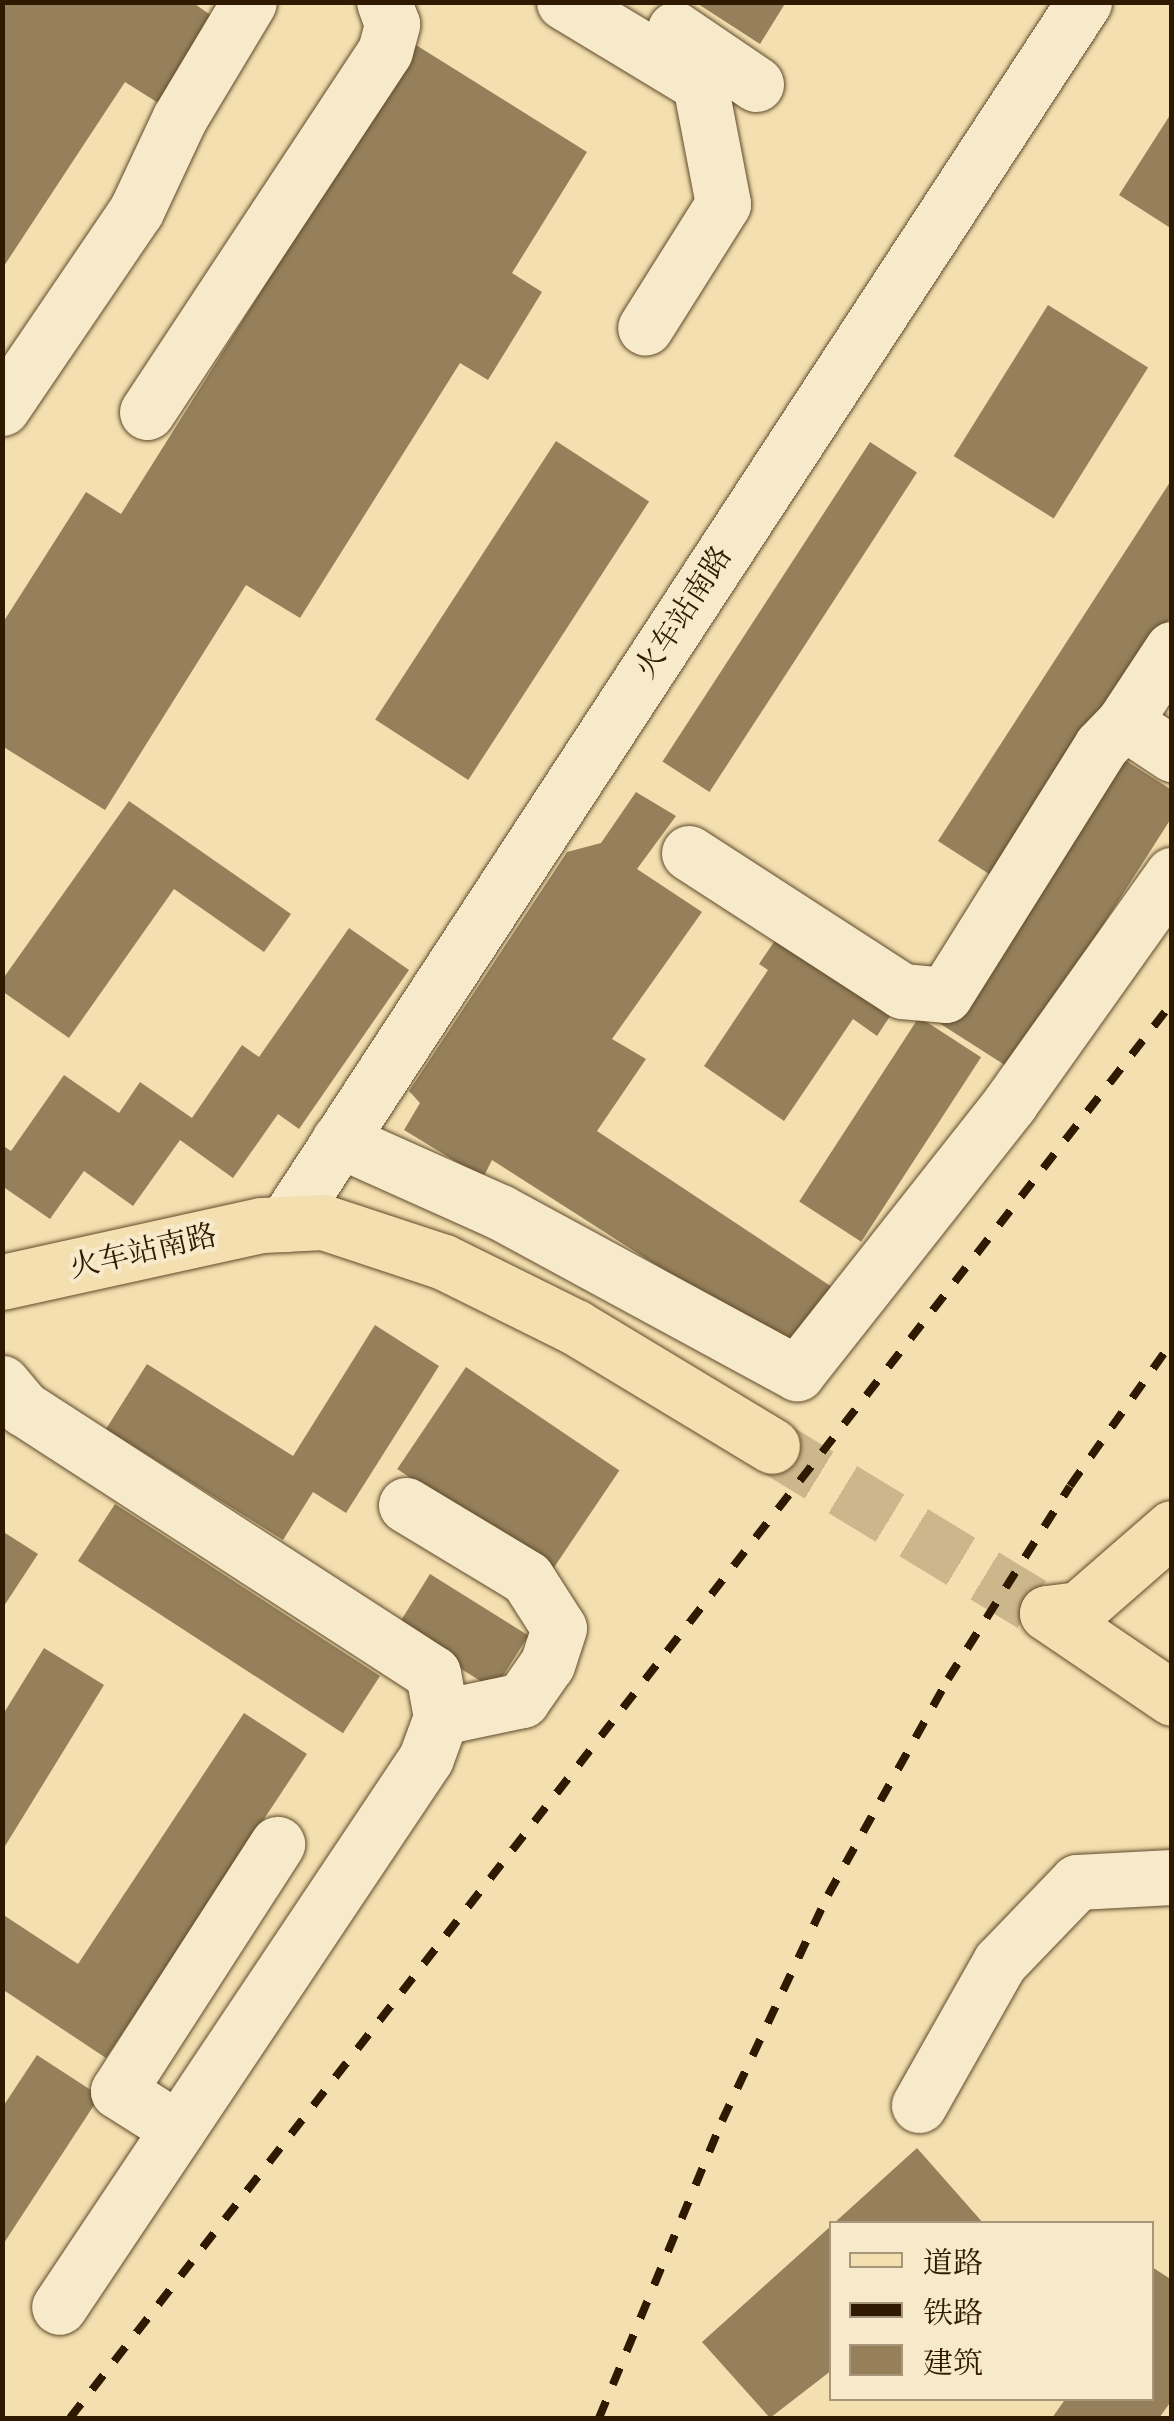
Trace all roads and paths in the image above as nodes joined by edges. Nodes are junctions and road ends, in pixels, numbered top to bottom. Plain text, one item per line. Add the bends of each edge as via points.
1 (249, 2) edge
2 (384, 2) edge
3 (564, 2) edge
4 (635, 2) edge
5 (1084, 2) edge
6 (756, 84) dead end
7 (645, 328) dead end
8 (2, 408) edge
9 (147, 412) dead end
10 (1172, 648) edge
11 (1124, 722) junction
12 (1172, 754) edge
13 (689, 853) dead end
14 (1172, 875) edge
15 (339, 1140) junction
16 (284, 1224) junction
17 (2, 1282) edge
18 (2, 1382) edge
19 (772, 1446) tunnel mouth
20 (406, 1505) dead end
21 (1172, 1528) edge
22 (1172, 1698) edge
23 (442, 1717) junction
24 (276, 1844) dead end
25 (1172, 1877) edge
26 (919, 2105) dead end
27 (178, 2129) junction
28 (59, 2307) dead end

1 - 8 street via 178,119 136,211
2 - 9 street via 392,24 385,51
3 - 7 street via 700,84 723,204
4 - 6 street
5 - 15 street, 火车站南路
10 - 11 street
11 - 12 street
11 - 13 street via 1101,746 944,994 902,991
14 - 15 street via 1010,1103 797,1373 500,1212
15 - 16 street, 火车站南路
16 - 17 main road, 火车站南路
16 - 19 main road, 火车站南路 via 324,1222 444,1262 575,1327
18 - 23 street via 23,1408 433,1673
20 - 23 street via 528,1578 560,1628 547,1664 522,1700
21 - 22 main road via 1079,1610 1047,1613
23 - 27 street via 426,1758
24 - 27 street via 118,2091
25 - 26 street via 1077,1882 1000,1962
27 - 28 street

